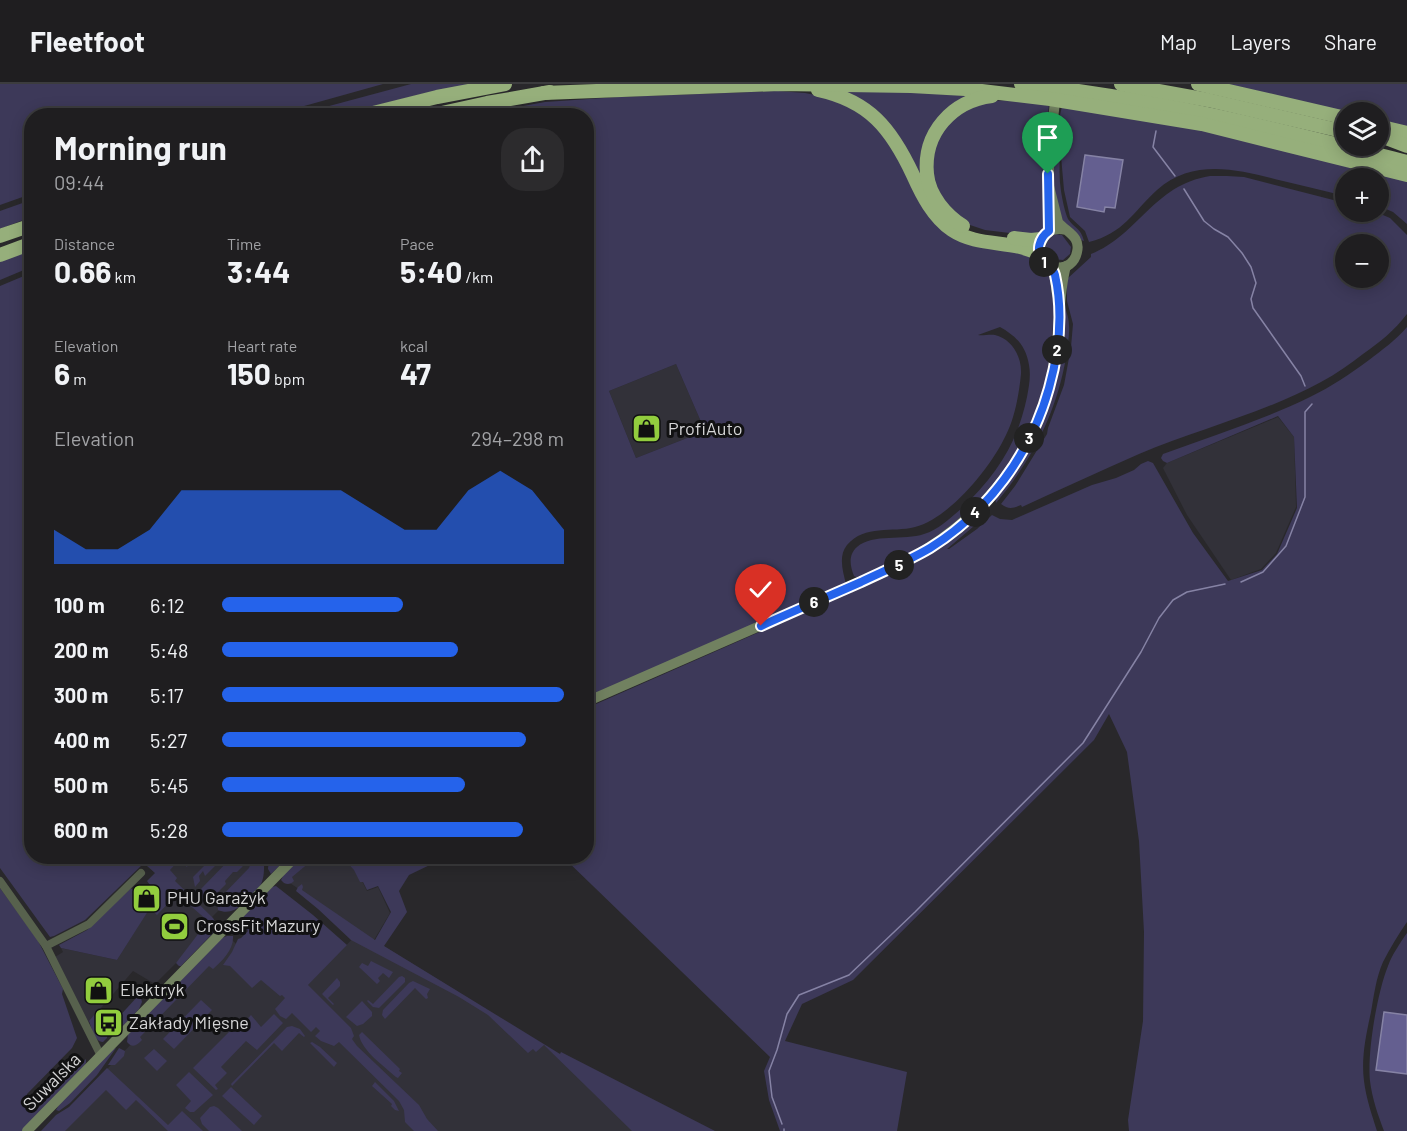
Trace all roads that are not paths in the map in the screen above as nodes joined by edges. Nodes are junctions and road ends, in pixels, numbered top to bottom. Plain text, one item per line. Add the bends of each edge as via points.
1 (505, 84) edge
2 (612, 84) edge
3 (780, 84) edge
4 (1120, 84) edge
5 (1198, 84) edge
6 (1019, 90) edge
7 (1057, 92) edge
8 (544, 93) junction
9 (393, 108) edge
10 (464, 108) edge
11 (1335, 117) edge
12 (1335, 129) edge
13 (1389, 129) edge
14 (1407, 133) edge
15 (1389, 140) edge
16 (1389, 143) edge
17 (1407, 147) edge
18 (1301, 148) junction
19 (1407, 163) edge
20 (1407, 176) edge
21 (1049, 186) junction
22 (24, 228) edge
23 (1066, 230) junction
24 (1045, 235) junction
25 (0, 236) edge
26 (24, 246) edge
27 (0, 255) edge
28 (1040, 255) junction
29 (1051, 266) junction
30 (1066, 266) junction
31 (1059, 316) junction
32 (594, 698) edge
33 (288, 864) edge
34 (141, 873) dead end
35 (0, 881) edge
36 (46, 946) junction
37 (101, 1056) junction
38 (27, 1131) edge

1 - 9 highway
2 - 8 highway
3 - 6 highway
3 - 8 highway
3 - 28 highway via 832,93 869,112 897,143 929,206 954,231 981,242 1030,249
4 - 12 highway
5 - 11 highway
6 - 7 highway
6 - 24 highway via 977,99 955,109 932,138 927,175 940,204 965,228 1031,240
7 - 18 highway
7 - 19 highway via 1209,114
7 - 21 main road
8 - 10 highway
13 - 14 highway
15 - 17 highway
16 - 17 highway
18 - 19 highway
18 - 20 highway
21 - 23 main road via 1058,222
21 - 24 main road
22 - 25 highway
23 - 24 main road via 1060,228
23 - 30 main road via 1075,237 1078,248 1075,259
24 - 28 main road via 1039,244
26 - 27 highway
28 - 29 main road
29 - 30 main road
29 - 31 main road
30 - 31 main road
31 - 32 main road via 1053,372 1036,424 1007,475 955,530 899,565
33 - 37 main road, Suwalska
34 - 36 street via 89,924
35 - 36 street, Suwalska
36 - 37 street, Suwalska
37 - 38 main road, Suwalska

